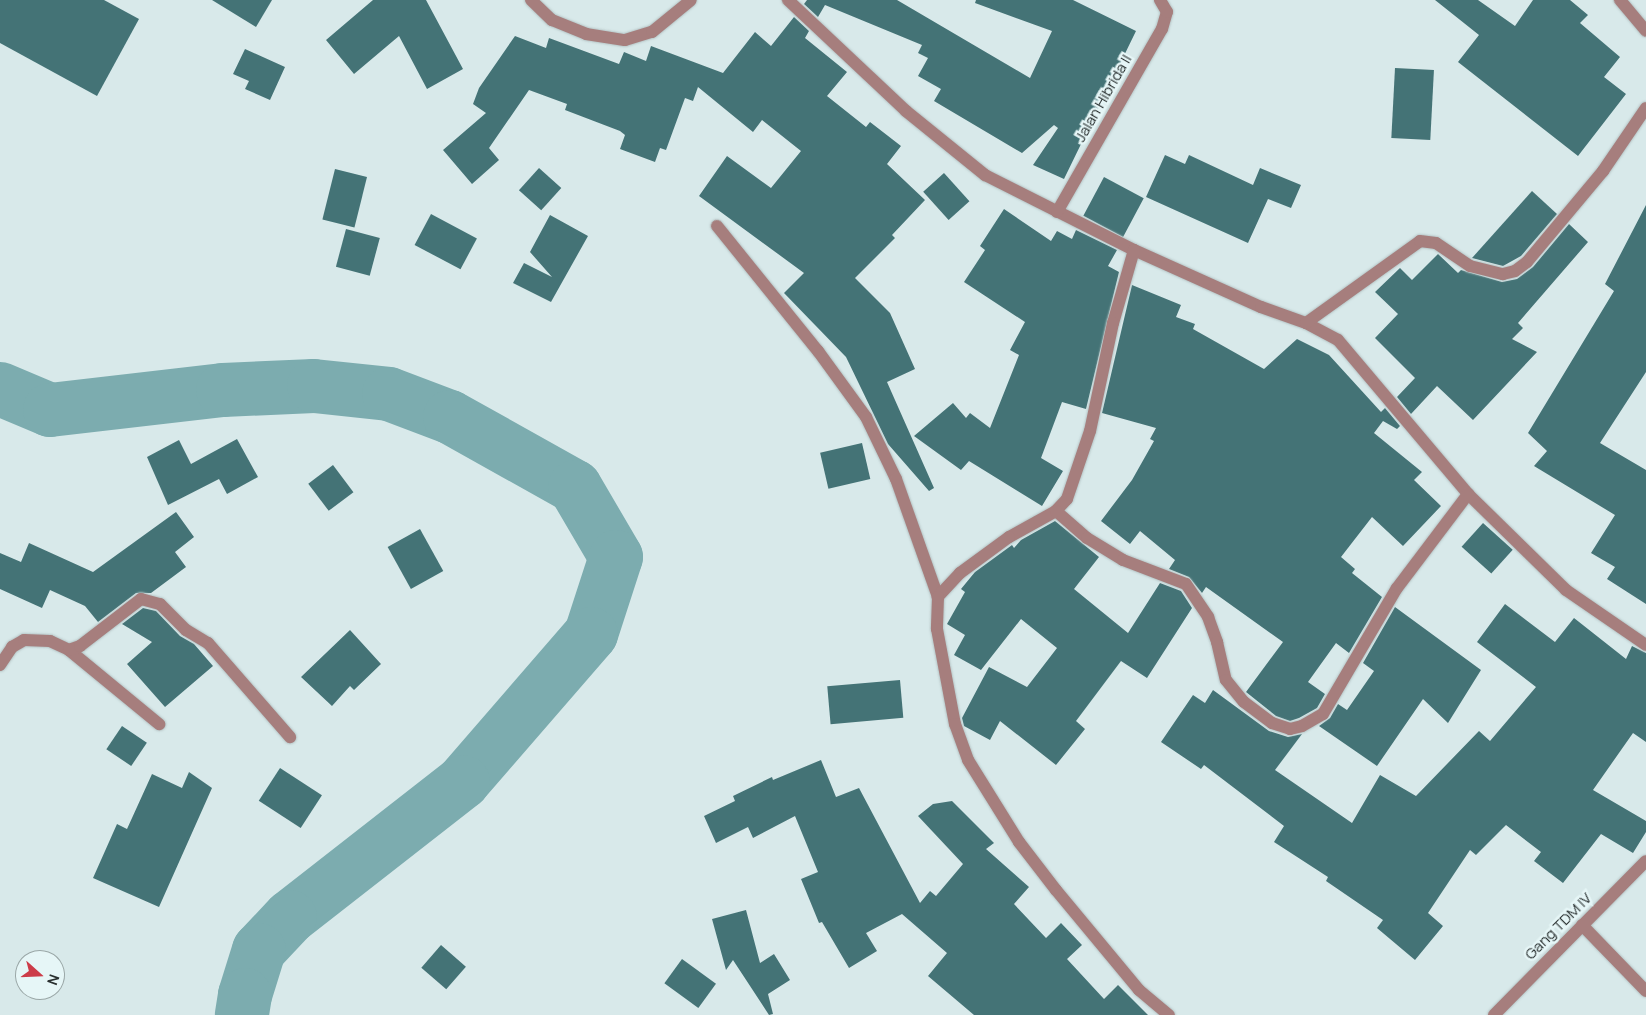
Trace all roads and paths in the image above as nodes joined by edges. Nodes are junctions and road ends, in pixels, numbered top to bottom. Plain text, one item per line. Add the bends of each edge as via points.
1 (531, 0) edge
2 (691, 0) edge
3 (788, 0) edge
4 (1160, 0) edge
5 (1620, 0) edge
6 (1646, 31) edge
7 (1646, 108) edge
8 (1057, 212) junction
9 (717, 226) dead end
10 (1134, 250) junction
11 (1306, 322) junction
12 (1468, 494) junction
13 (1056, 511) junction
14 (938, 597) junction
15 (1646, 645) edge
16 (70, 650) junction
17 (0, 665) edge
18 (159, 724) dead end
19 (290, 737) dead end
20 (1646, 861) edge
21 (1582, 925) junction
22 (1646, 991) edge
23 (1169, 1015) edge
24 (1494, 1015) edge

1 - 2 street via 561,23 586,34 625,40 652,32
3 - 8 street via 906,111 985,174
4 - 8 street, Jalan Hibrida II via 1167,12 1162,30
5 - 6 street
7 - 11 street via 1603,171 1527,262 1515,271 1503,274 1470,266 1436,243 1420,242
8 - 10 street
9 - 14 street via 818,351 866,417 896,479
10 - 11 street via 1261,307
10 - 13 street via 1075,483
11 - 12 street via 1338,340
12 - 13 street via 1397,588 1323,714 1290,729 1272,723 1244,702 1226,680 1218,642 1208,617 1186,584 1123,560 1086,538
12 - 15 street via 1566,590
13 - 14 street via 1009,537 960,573
14 - 23 street via 938,630 955,724 968,760 1019,842 1056,890 1139,990
16 - 17 street via 50,641 24,640 12,648
16 - 18 street
16 - 19 street via 141,599 160,604 186,630 208,644
20 - 21 street, Gang TDM IV
21 - 22 street
21 - 24 street, Gang TDM IV

